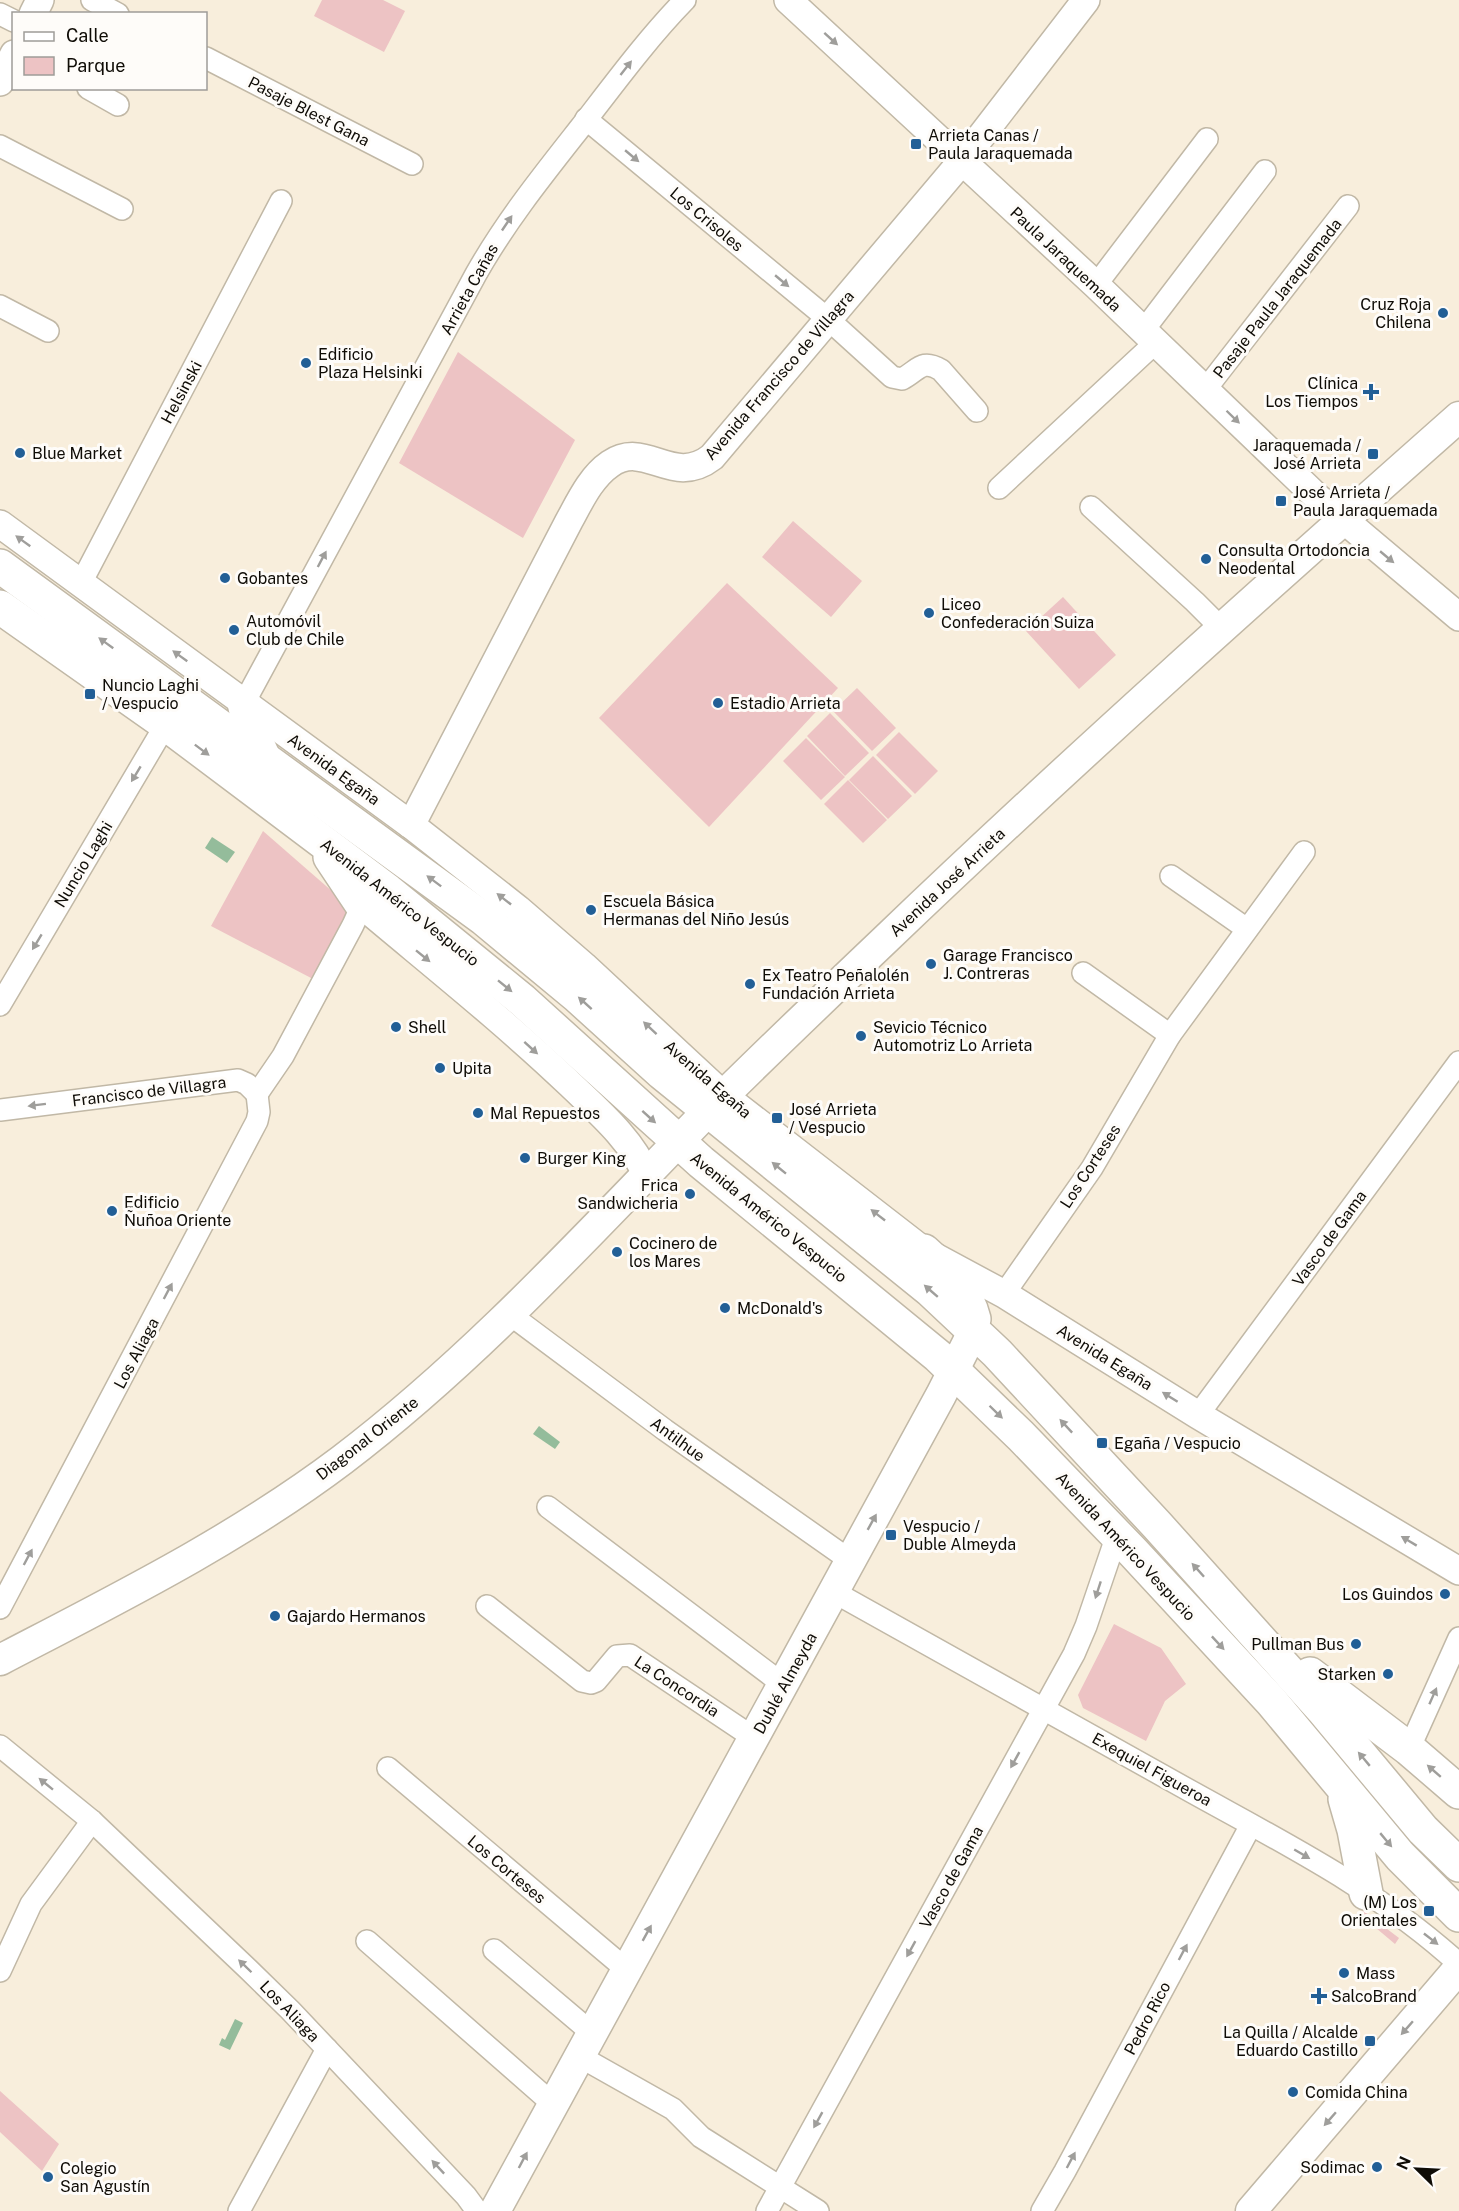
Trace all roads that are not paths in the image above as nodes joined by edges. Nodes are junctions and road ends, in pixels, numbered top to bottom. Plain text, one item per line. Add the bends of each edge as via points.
1 (92, 0) edge
2 (686, 0) edge
3 (788, 0) edge
4 (1086, 0) edge
5 (114, 12) edge
6 (12, 58) edge
7 (207, 59) edge
8 (0, 82) edge
9 (92, 90) edge
10 (118, 105) dead end
11 (586, 119) junction
12 (1207, 139) dead end
13 (0, 146) edge
14 (962, 161) junction
15 (412, 164) dead end
16 (1265, 171) dead end
17 (281, 201) dead end
18 (1348, 206) dead end
19 (122, 208) dead end
20 (1096, 285) junction
21 (0, 306) edge
22 (828, 319) junction
23 (48, 331) dead end
24 (1149, 337) junction
25 (1205, 390) junction
26 (977, 411) dead end
27 (1459, 417) edge
28 (999, 488) dead end
29 (1091, 507) dead end
30 (1343, 520) junction
31 (0, 524) edge
32 (0, 566) edge
33 (81, 583) junction
34 (0, 607) edge
35 (1459, 617) edge
36 (1221, 628) junction
37 (244, 703) junction
38 (166, 723) junction
39 (265, 759) junction
40 (411, 825) junction
41 (316, 835) junction
42 (1304, 852) dead end
43 (1171, 876) dead end
44 (362, 905) junction
45 (1248, 929) junction
46 (1083, 973) dead end
47 (0, 1005) edge
48 (1170, 1035) junction
49 (1459, 1062) edge
50 (257, 1094) junction
51 (716, 1103) junction
52 (0, 1110) edge
53 (678, 1143) junction
54 (647, 1176) junction
55 (924, 1251) junction
56 (1004, 1294) junction
57 (508, 1313) junction
58 (974, 1330) junction
59 (954, 1371) junction
60 (1198, 1415) junction
61 (548, 1507) dead end
62 (1117, 1535) junction
63 (851, 1561) junction
64 (1459, 1571) edge
65 (834, 1592) junction
66 (487, 1606) dead end
67 (0, 1608) edge
68 (1252, 1629) junction
69 (1459, 1638) edge
70 (0, 1660) edge
71 (783, 1686) junction
72 (1043, 1709) junction
73 (754, 1738) junction
74 (0, 1746) edge
75 (1409, 1749) junction
76 (388, 1768) dead end
77 (1339, 1783) junction
78 (1459, 1792) edge
79 (92, 1821) junction
80 (1251, 1825) junction
81 (1459, 1865) edge
82 (1366, 1893) junction
83 (1459, 1915) edge
84 (368, 1941) dead end
85 (494, 1950) dead end
86 (1459, 1966) edge
87 (627, 1970) junction
88 (0, 1971) edge
89 (585, 2044) junction
90 (327, 2049) junction
91 (553, 2104) junction
92 (781, 2188) junction
93 (239, 2211) edge
94 (477, 2211) edge
95 (495, 2211) edge
96 (767, 2211) edge
97 (818, 2211) edge
98 (1042, 2211) edge
99 (1251, 2211) edge

1 - 5 street
11 -> 2 street, Arrieta Cañas
3 -> 14 street, Paula Jaraquemada
4 - 14 street, Avenida Francisco de Villagra
6 - 8 street
7 - 15 street, Pasaje Blest Gana
9 - 10 street
11 -> 22 street, Los Crisoles
37 -> 11 street, Arrieta Cañas via 487,255
12 - 20 street
13 - 19 street
14 - 20 street, Paula Jaraquemada
14 - 22 street, Avenida Francisco de Villagra
16 - 24 street
17 - 33 street, Helsinski
18 - 25 street, Pasaje Paula Jaraquemada
20 - 24 street, Paula Jaraquemada
21 - 23 street
22 - 26 street, Los Crisoles via 892,377 902,379 923,365 935,366
22 - 40 street, Avenida Francisco de Villagra via 703,463 683,469 647,458 626,457 608,465 598,475 569,521
24 - 25 street, Paula Jaraquemada
24 - 28 street
25 -> 30 street, Paula Jaraquemada
27 - 30 main road, Avenida José Arrieta
29 - 36 street
30 -> 35 street, Paula Jaraquemada
30 - 36 main road, Avenida José Arrieta
33 -> 31 street, Avenida Egaña
39 -> 32 main road, Avenida Américo Vespucio
37 -> 33 street, Avenida Egaña
34 - 38 main road, Avenida Américo Vespucio
36 - 51 main road, Avenida José Arrieta
37 - 39 main road via 250,728
37 - 40 street, Avenida Egaña
38 -> 41 main road, Avenida Américo Vespucio
38 -> 47 street, Nuncio Laghi
51 -> 39 main road, Avenida Américo Vespucio via 662,1073 484,919
51 -> 40 street, Avenida Egaña via 553,939
41 - 44 main road
41 -> 53 main road, Avenida Américo Vespucio via 522,1000
42 - 45 street, Los Corteses
43 - 45 street
44 - 50 street via 283,1056
44 -> 54 street, Avenida Américo Vespucio via 550,1066 621,1135
45 - 48 street, Los Corteses
46 - 48 street
48 - 56 street, Los Corteses via 1092,1168
49 - 60 street, Vasco de Gama
50 -> 52 street, Francisco de Villagra via 238,1080
67 -> 50 street, Los Aliaga via 257,1122
51 - 53 main road, Avenida José Arrieta
55 -> 51 street, Avenida Egaña
58 -> 51 main road, Avenida Américo Vespucio
53 - 54 main road, Diagonal Oriente
53 - 59 main road, Avenida Américo Vespucio
54 - 57 main road, Diagonal Oriente
55 - 56 street, Avenida Egaña
55 - 58 main road via 963,1293 971,1309
60 -> 56 street, Avenida Egaña
57 - 63 street, Antilhue
57 - 70 main road, Diagonal Oriente via 387,1424 272,1509 166,1574
58 - 59 main road, Dublé Almeyda
68 -> 58 main road, Avenida Américo Vespucio
59 -> 62 main road, Avenida Américo Vespucio
63 -> 59 main road, Dublé Almeyda
64 -> 60 street, Avenida Egaña
61 - 71 street
62 -> 72 street, Vasco de Gama via 1081,1640
62 -> 77 main road, Avenida Américo Vespucio via 1271,1701
63 - 65 main road, Dublé Almeyda
65 - 71 main road, Dublé Almeyda
65 - 72 street, Exequiel Figueroa
66 - 73 street, La Concordia via 582,1681 591,1683 617,1656 630,1655
68 - 75 main road, Avenida Américo Vespucio
81 -> 68 main road, Avenida Américo Vespucio via 1415,1821
75 -> 69 street
71 - 73 main road, Dublé Almeyda
72 - 80 street, Exequiel Figueroa
72 -> 92 street, Vasco de Gama
87 -> 73 main road, Dublé Almeyda
79 -> 74 street, Los Aliaga
78 -> 75 main road, Avenida Américo Vespucio
76 - 87 street, Los Corteses
77 - 82 main road via 1354,1830
77 -> 83 main road, Avenida Américo Vespucio via 1400,1856
79 - 88 street via 31,1904
90 -> 79 street, Los Aliaga
80 -> 82 street, Exequiel Figueroa
98 -> 80 street, Pedro Rico
82 -> 86 street, Exequiel Figueroa
84 - 91 street
85 - 89 street
86 -> 99 main road
87 - 89 main road, Dublé Almeyda
89 - 91 main road, Dublé Almeyda
89 - 92 street via 673,2109 701,2136
90 - 93 street
94 -> 90 street, Los Aliaga
95 -> 91 main road, Dublé Almeyda
92 - 96 street, Vasco de Gama
92 - 97 street

